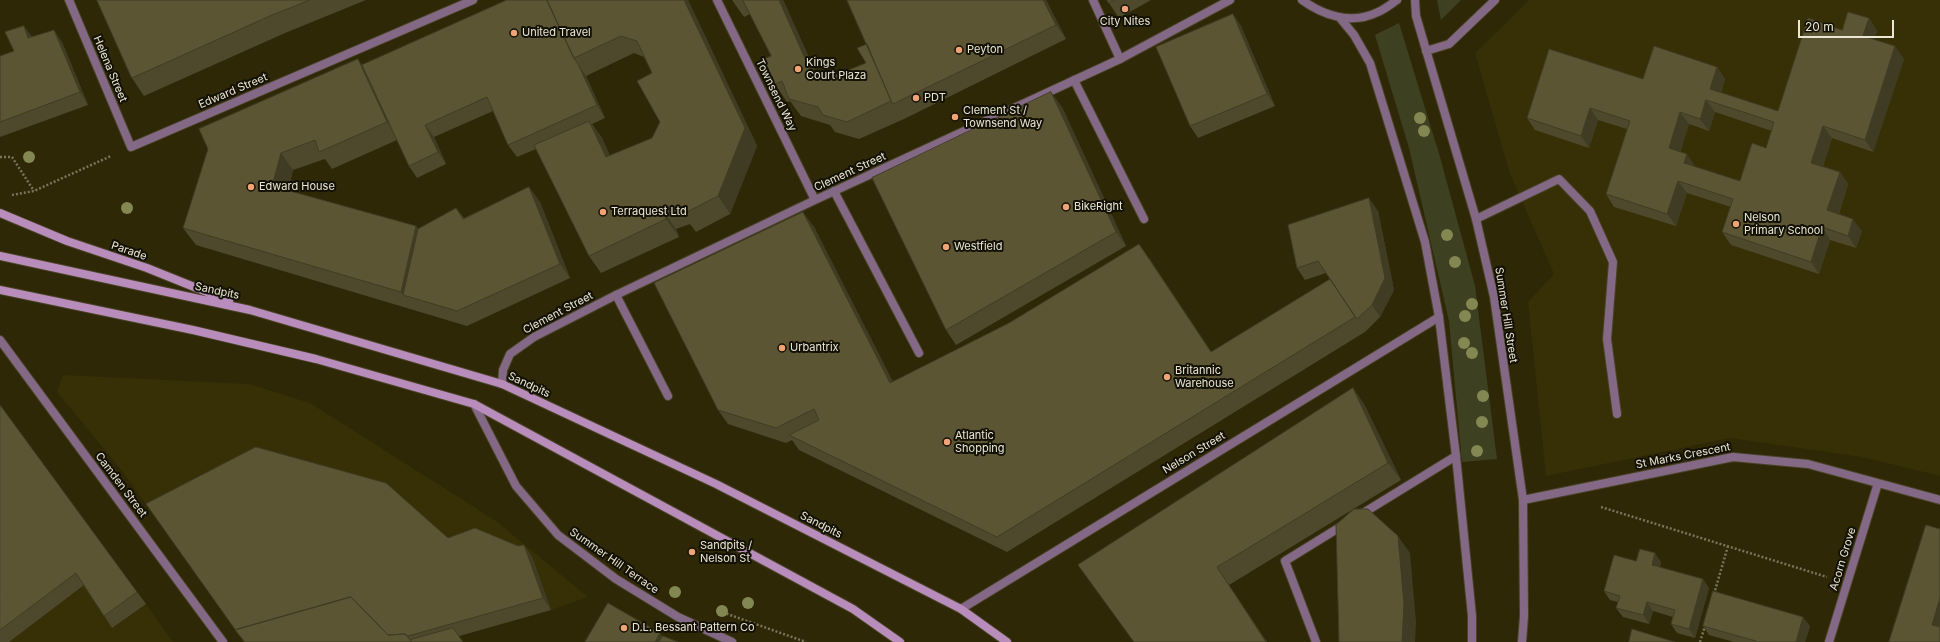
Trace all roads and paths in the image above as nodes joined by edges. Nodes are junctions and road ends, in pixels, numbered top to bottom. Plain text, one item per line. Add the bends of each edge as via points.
1 (69, 0) edge
2 (472, 0) edge
3 (717, 0) edge
4 (1093, 0) edge
5 (1230, 0) edge
6 (1302, 0) edge
7 (1397, 0) edge
8 (1414, 0) edge
9 (1495, 0) edge
10 (1340, 18) junction
11 (1426, 52) junction
12 (1120, 59) junction
13 (1074, 80) junction
14 (131, 147) junction
15 (0, 157) edge
16 (34, 191) junction
17 (834, 191) junction
18 (7, 196) dead end
19 (815, 200) junction
20 (0, 213) edge
21 (1144, 219) dead end
22 (1476, 219) junction
23 (0, 256) edge
24 (0, 290) edge
25 (616, 295) junction
26 (250, 310) junction
27 (1439, 317) junction
28 (0, 340) edge
29 (919, 353) dead end
30 (502, 384) junction
31 (668, 396) dead end
32 (474, 404) junction
33 (1617, 414) dead end
34 (1456, 456) junction
35 (1878, 483) junction
36 (1523, 500) junction
37 (1940, 500) edge
38 (1595, 505) dead end
39 (1728, 546) junction
40 (1846, 584) junction
41 (1713, 598) edge
42 (961, 609) junction
43 (1707, 620) edge
44 (223, 642) edge
45 (732, 642) edge
46 (900, 642) edge
47 (1007, 642) edge
48 (1316, 642) edge
49 (1472, 642) edge
50 (1522, 642) edge
51 (1700, 642) edge
52 (1829, 642) edge

1 - 14 street, Helena Street
2 - 14 street, Edward Street
3 - 19 street, Townsend Way
4 - 12 street
5 - 12 street, Clement Street
6 - 10 street via 1315,9
7 - 10 street via 1378,12 1359,18
8 - 11 street, Summer Hill Street
9 - 11 street via 1449,44
10 - 27 street via 1354,35 1370,63 1425,242
11 - 22 street, Summer Hill Street
12 - 13 street, Clement Street
13 - 17 street, Clement Street
13 - 21 street
14 - 16 path
15 - 16 path via 12,157
16 - 18 path
17 - 19 street, Clement Street
17 - 29 street
19 - 25 street, Clement Street
20 - 26 main road, Parade
22 - 33 street via 1559,179 1590,211 1613,262 1607,339
22 - 36 street, Summer Hill Street via 1494,297
23 - 26 main road, Sandpits
24 - 32 main road via 193,330 316,359
25 - 30 street, Clement Street via 534,337 510,354
25 - 31 street
26 - 30 main road, Sandpits
27 - 34 street
27 - 42 street, Nelson Street
28 - 44 street, Camden Street
30 - 42 main road, Sandpits via 716,484
32 - 45 street, Summer Hill Terrace via 516,486 558,535 616,579 678,618
32 - 46 main road via 853,609
34 - 48 street via 1285,561
34 - 49 street via 1472,616
35 - 36 street, St Marks Crescent via 1808,464 1733,457
35 - 37 street, St Marks Crescent
35 - 40 street, Acorn Grove
36 - 50 street, Summer Hill Street
38 - 39 path
39 - 40 path
39 - 41 path
40 - 52 street, Acorn Grove
42 - 47 main road, Sandpits
43 - 51 path

